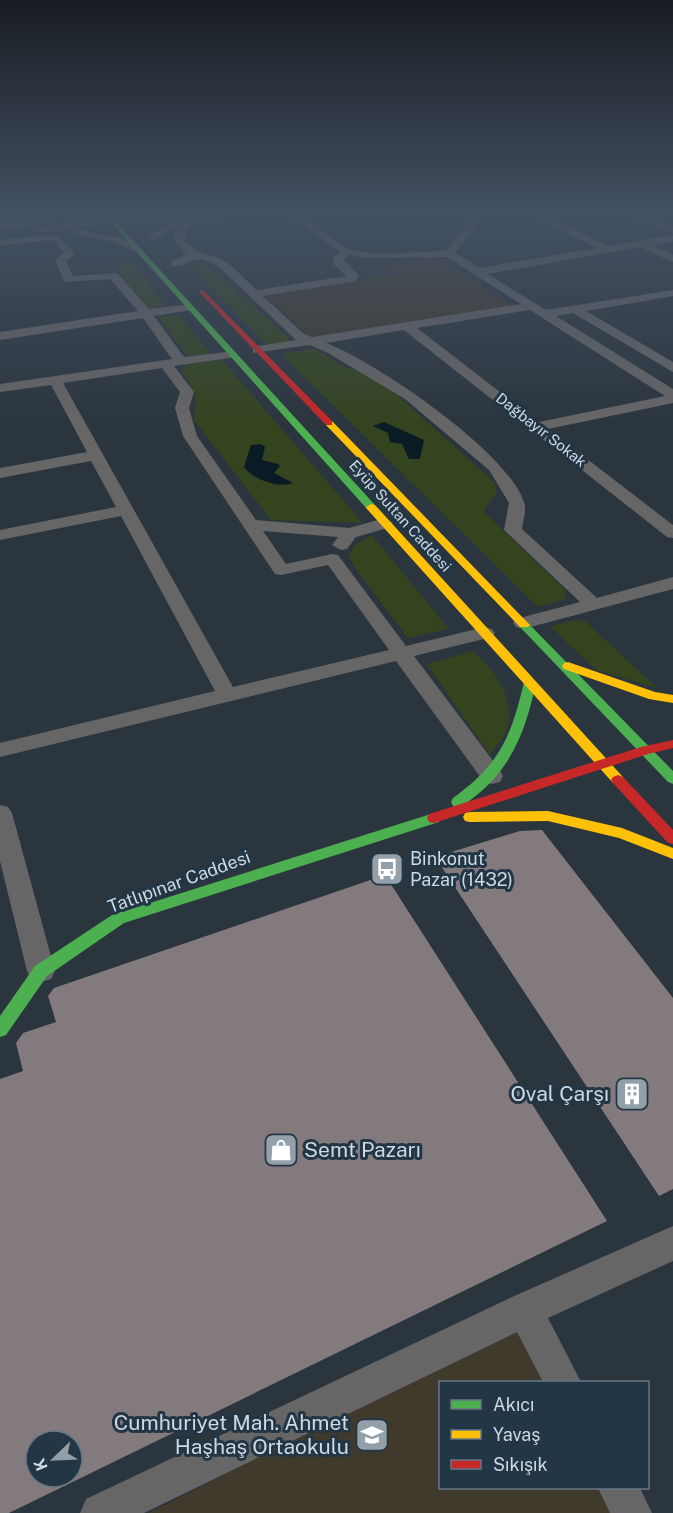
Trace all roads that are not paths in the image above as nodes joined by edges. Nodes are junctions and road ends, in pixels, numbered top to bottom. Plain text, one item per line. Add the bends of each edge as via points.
1 (120, 284) edge
2 (168, 284) edge
3 (193, 284) edge
4 (243, 284) edge
5 (322, 284) edge
6 (496, 284) edge
7 (673, 293) edge
8 (254, 294) junction
9 (188, 306) junction
10 (532, 306) junction
11 (575, 309) junction
12 (146, 313) junction
13 (545, 314) junction
14 (408, 327) junction
15 (0, 336) edge
16 (309, 342) junction
17 (258, 350) junction
18 (230, 354) junction
19 (174, 363) junction
20 (673, 368) edge
21 (55, 380) junction
22 (0, 388) edge
23 (673, 397) edge
24 (536, 427) junction
25 (96, 455) junction
26 (0, 473) edge
27 (126, 510) junction
28 (384, 523) junction
29 (251, 525) junction
30 (350, 533) junction
31 (673, 533) edge
32 (0, 535) edge
33 (332, 559) junction
34 (673, 583) edge
35 (593, 604) junction
36 (523, 623) junction
37 (485, 633) junction
38 (399, 654) junction
39 (563, 664) junction
40 (530, 682) junction
41 (226, 695) junction
42 (673, 699) edge
43 (673, 744) edge
44 (0, 750) edge
45 (646, 750) junction
46 (604, 764) junction
47 (492, 776) junction
48 (673, 779) edge
49 (428, 820) junction
50 (2, 830) edge
51 (673, 839) edge
52 (673, 854) edge
53 (41, 971) junction
54 (0, 1030) edge
55 (673, 1244) edge
56 (525, 1310) junction
57 (562, 1381) edge
58 (619, 1489) edge
59 (100, 1513) edge
60 (632, 1513) edge

1 - 12 street
2 - 9 main road, Eyüp Sultan Caddesi
3 - 17 main road, Eyüp Sultan Caddesi
4 - 8 street
5 - 8 street
6 - 10 street
7 - 11 street
8 - 16 street
9 - 12 street
9 - 18 main road, Eyüp Sultan Caddesi
10 - 13 street
10 - 14 street
11 - 13 street
11 - 20 street
12 - 15 street
12 - 19 street
13 - 23 street
14 - 16 street
14 - 24 street, Dağbayır Sokak
16 - 17 street
16 - 35 street via 333,350 410,396 495,467 517,503 513,530
17 - 36 main road, Eyüp Sultan Caddesi
18 - 19 street
18 - 28 main road, Eyüp Sultan Caddesi
19 - 21 street
19 - 29 street via 186,392 182,408 190,436
21 - 22 street
21 - 25 street
23 - 24 street
24 - 31 street, Dağbayır Sokak
25 - 26 street
25 - 27 street
27 - 32 street
27 - 41 street
28 - 30 street
28 - 37 main road, Eyüp Sultan Caddesi
29 - 30 street
29 - 33 street via 281,570
30 - 33 street
33 - 38 street
34 - 35 street
35 - 36 street
36 - 39 main road, Eyüp Sultan Caddesi
37 - 38 street
37 - 40 main road, Eyüp Sultan Caddesi
38 - 41 street
38 - 47 street
39 - 42 main road via 653,696
39 - 45 main road, Eyüp Sultan Caddesi
40 - 46 main road, Eyüp Sultan Caddesi
40 - 47 main road via 522,722 505,762
41 - 44 street
43 - 45 main road
45 - 46 main road
45 - 48 main road, Eyüp Sultan Caddesi
46 - 49 main road
46 - 51 main road, Eyüp Sultan Caddesi
47 - 49 main road via 479,790
49 - 52 main road via 548,816 622,833
49 - 53 main road, Tatlıpınar Caddesi via 118,919
50 - 53 street
53 - 54 main road, Tatlıpınar Caddesi
55 - 56 street
56 - 57 street
56 - 59 street
58 - 60 street

